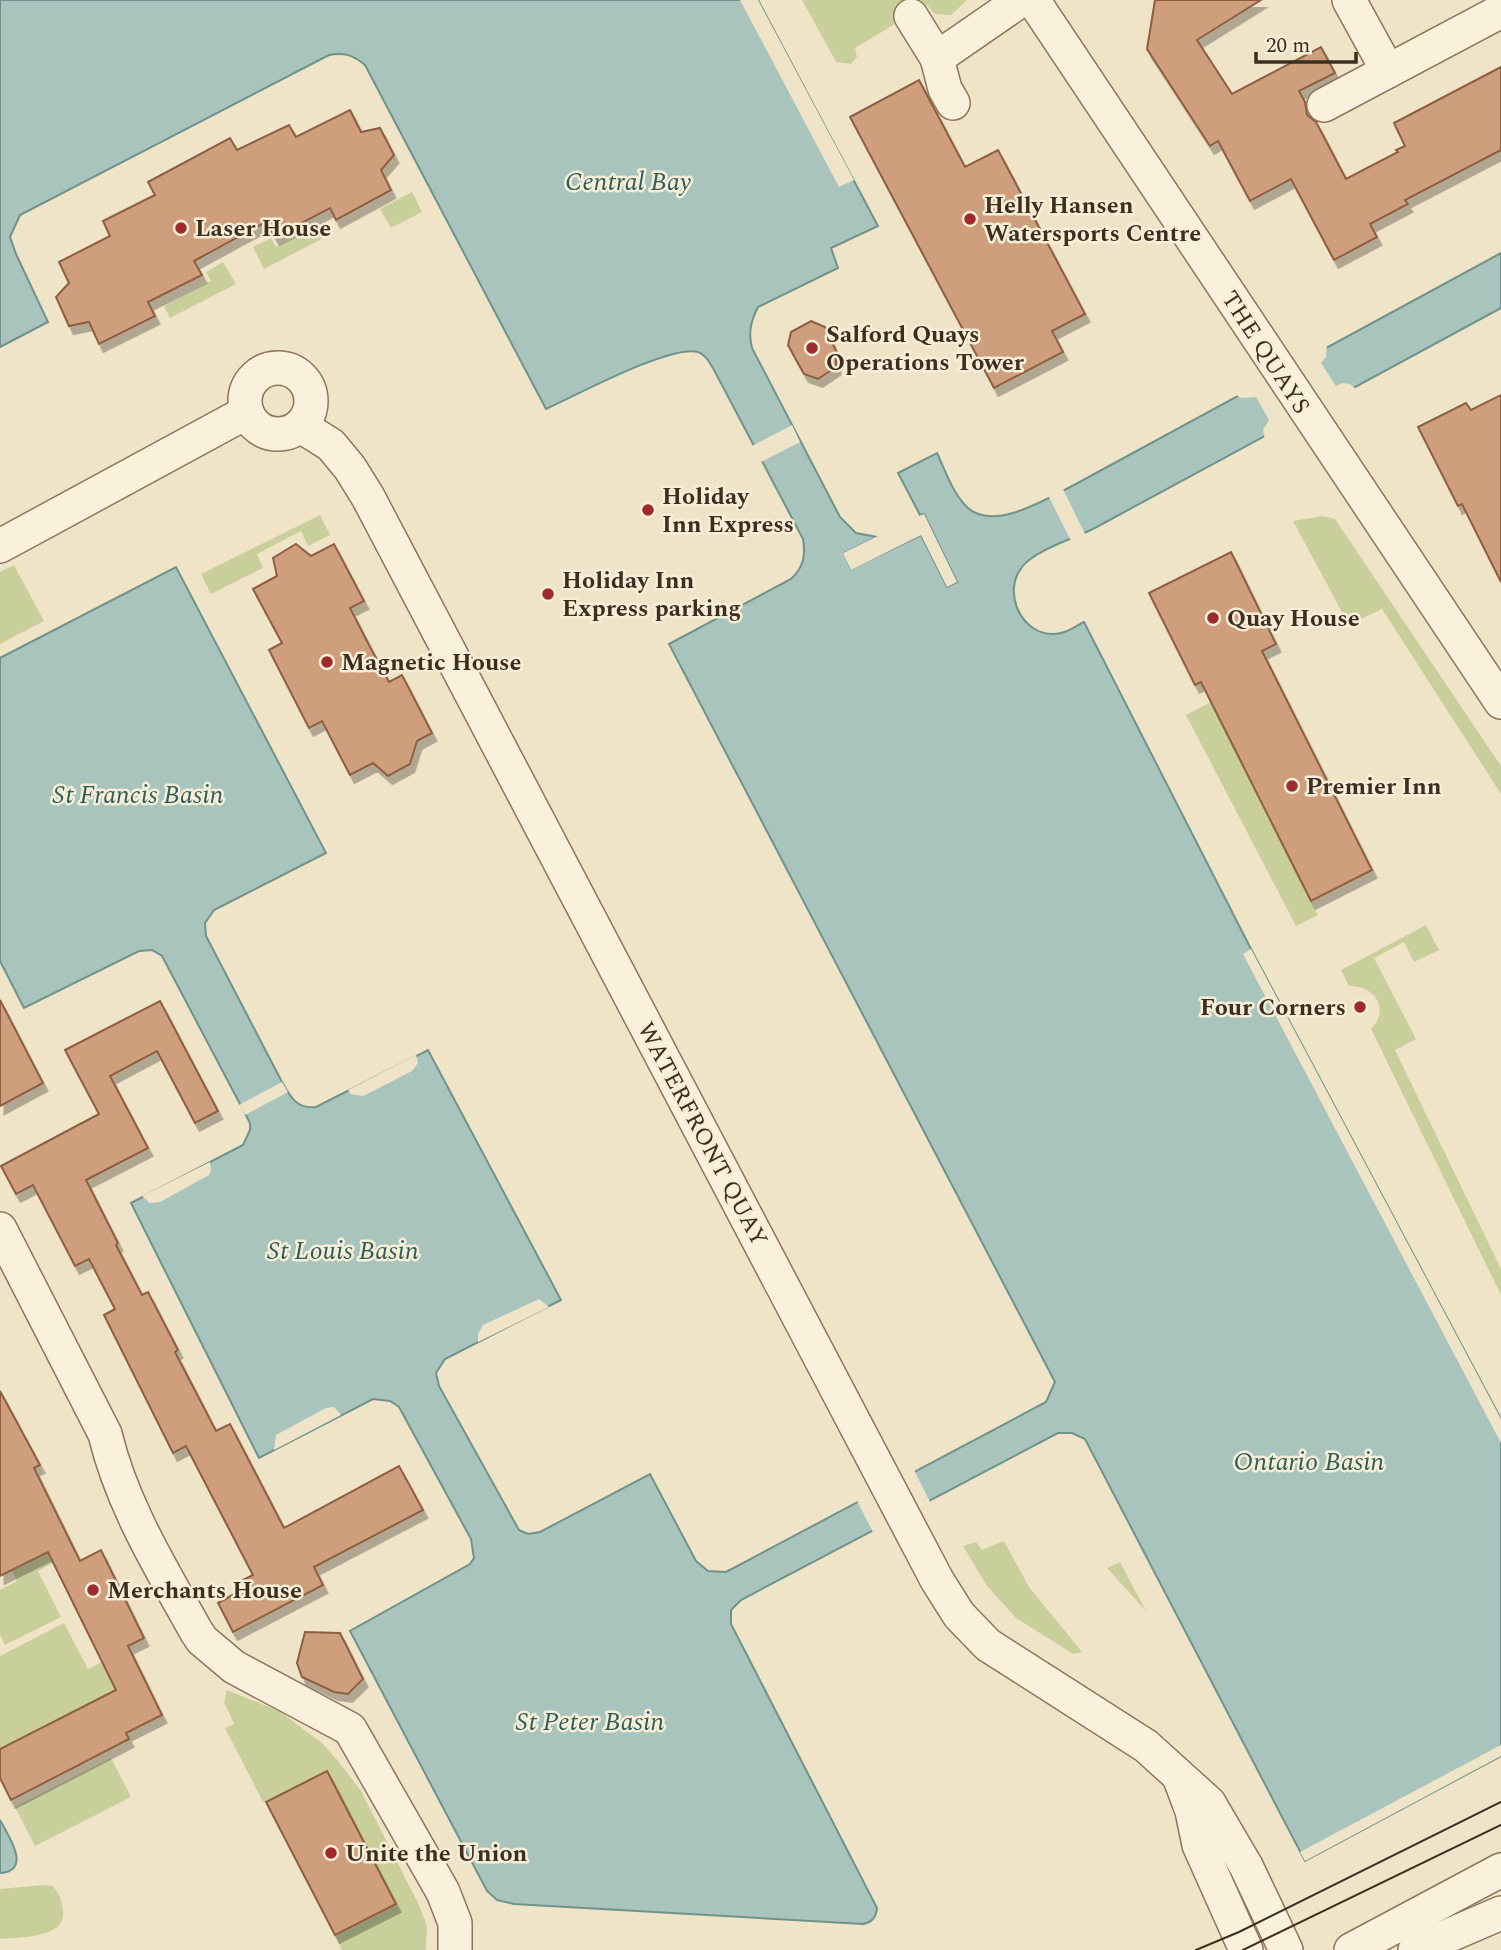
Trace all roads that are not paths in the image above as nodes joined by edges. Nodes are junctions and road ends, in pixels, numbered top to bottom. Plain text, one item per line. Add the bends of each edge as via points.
1 (1021, 0) edge
2 (1032, 0) edge
3 (1349, 0) edge
4 (1501, 11) edge
5 (911, 16) dead end
6 (937, 58) junction
7 (1388, 71) junction
8 (953, 103) dead end
9 (1324, 105) dead end
10 (247, 412) junction
11 (301, 426) junction
12 (0, 546) edge
13 (1501, 702) edge
14 (0, 1228) edge
15 (1179, 1777) junction
16 (1501, 1870) edge
17 (1501, 1913) edge
18 (1501, 1918) edge
19 (455, 1950) edge
20 (1247, 1950) edge
21 (1286, 1950) edge
22 (1351, 1950) edge
23 (1415, 1950) edge
24 (1447, 1950) edge

1 - 6 street
2 - 13 street, THE QUAYS
3 - 7 street
4 - 7 street
5 - 6 street
6 - 8 street via 944,89
7 - 9 street
10 - 11 street via 255,425 273,434
10 - 11 street via 245,396 256,376 265,370 287,368 304,379 312,398
10 - 12 street
11 - 15 street, WATERFRONT QUAY via 331,446 368,497 959,1615 988,1645 1146,1746
14 - 19 street via 105,1434 127,1502 202,1640 234,1667 350,1729 443,1892 455,1923
15 - 20 street, WATERFRONT QUAY via 1199,1845
15 - 21 street, WATERFRONT QUAY via 1209,1802 1226,1829
16 - 22 street
17 - 23 street
18 - 24 street

